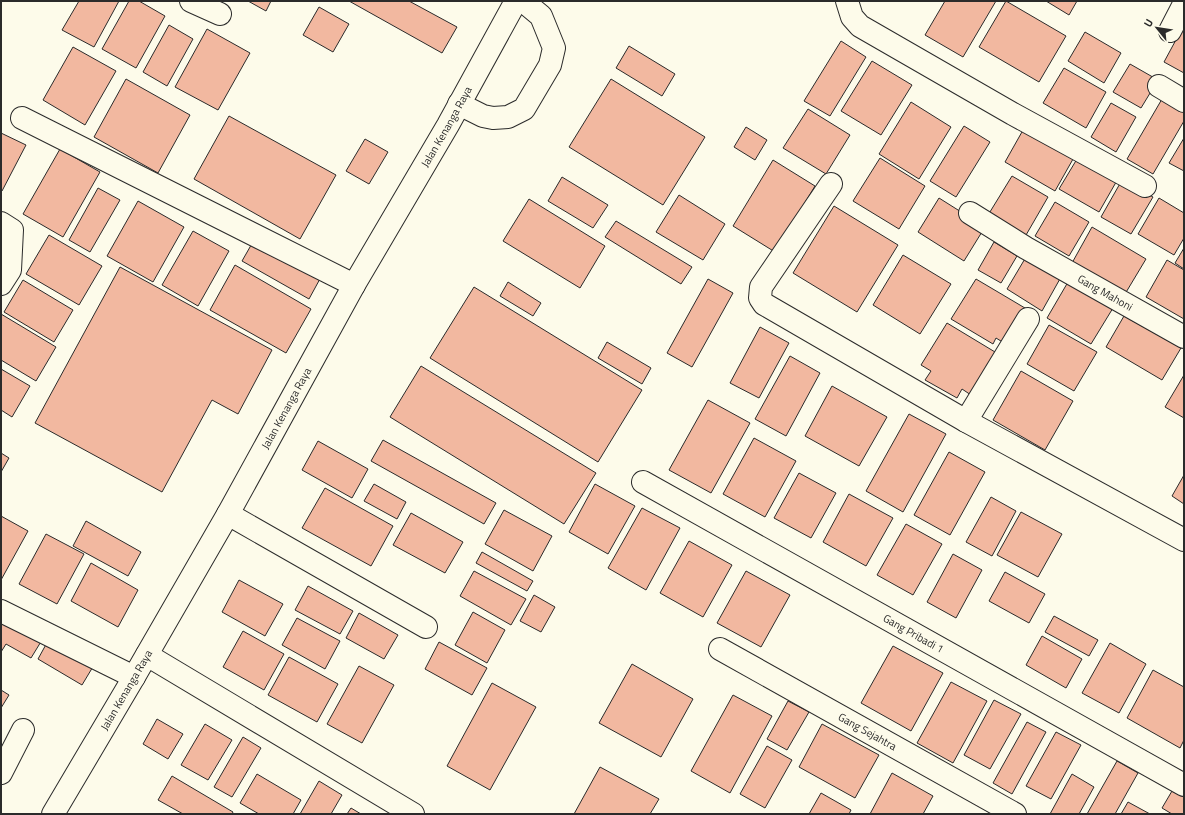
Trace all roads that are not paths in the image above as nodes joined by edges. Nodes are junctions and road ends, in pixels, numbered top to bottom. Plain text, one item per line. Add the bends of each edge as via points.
1 (191, 1) edge
2 (516, 1) edge
3 (523, 1) edge
4 (847, 1) edge
5 (1184, 4) edge
6 (220, 14) dead end
7 (1170, 31) dead end
8 (1159, 86) dead end
9 (1184, 101) edge
10 (459, 104) junction
11 (22, 118) dead end
12 (831, 184) dead end
13 (1145, 186) dead end
14 (970, 213) dead end
15 (1, 223) edge
16 (1, 284) edge
17 (354, 285) junction
18 (1028, 318) dead end
19 (1184, 337) edge
20 (966, 421) junction
21 (642, 482) dead end
22 (228, 514) junction
23 (1184, 540) edge
24 (1, 611) edge
25 (426, 627) dead end
26 (720, 649) dead end
27 (147, 655) junction
28 (134, 677) junction
29 (23, 730) dead end
30 (1, 773) edge
31 (1184, 784) edge
32 (53, 814) edge
33 (413, 814) edge
34 (1015, 814) edge

1 - 6 street
2 - 10 street, Jalan Kenanga Raya
3 - 10 street via 541,16 554,48 550,65 524,109 508,117 493,118
4 - 13 street via 852,17 860,26
5 - 7 street
8 - 9 street
10 - 17 street, Jalan Kenanga Raya
11 - 17 street
12 - 20 street via 761,287 760,298 764,304
14 - 19 street, Gang Mahoni via 1026,248
15 - 16 street via 12,230 10,270
17 - 22 street, Jalan Kenanga Raya
18 - 20 street
20 - 23 street
21 - 31 street, Gang Pribadi 1
22 - 25 street
22 - 27 street, Jalan Kenanga Raya
24 - 28 street
26 - 34 street, Gang Sejahtra
27 - 28 street, Jalan Kenanga Raya
27 - 33 street
28 - 32 street, Jalan Kenanga Raya
29 - 30 street

